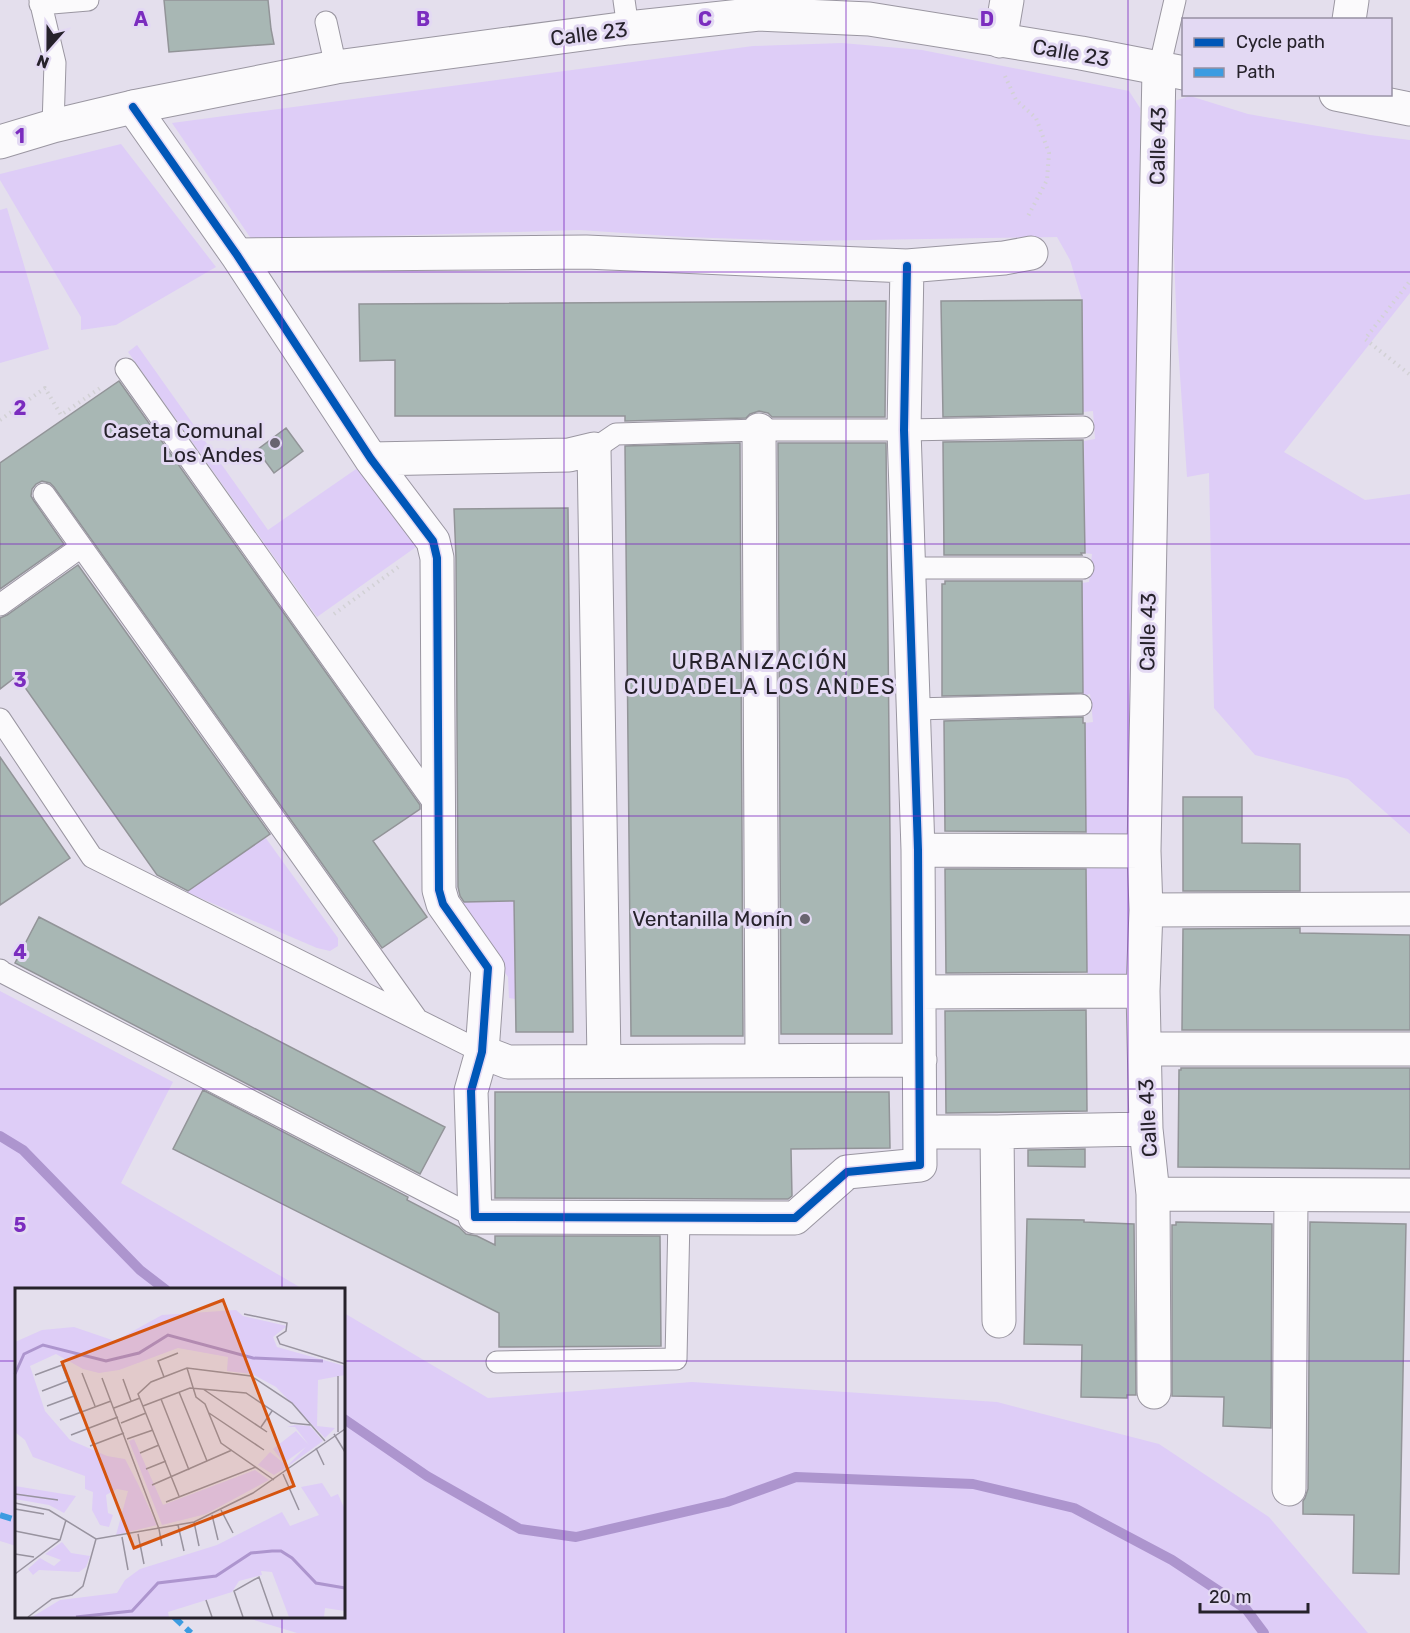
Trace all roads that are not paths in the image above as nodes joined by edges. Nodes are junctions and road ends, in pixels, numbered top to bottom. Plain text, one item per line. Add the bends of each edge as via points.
1 (88, 0) edge
2 (1007, 0) edge
3 (1175, 0) edge
4 (1352, 0) edge
5 (40, 2) edge
6 (716, 9) edge
7 (870, 10) edge
8 (626, 14) edge
9 (1349, 18) edge
10 (326, 22) dead end
11 (1000, 40) junction
12 (336, 67) junction
13 (1171, 71) edge
14 (1342, 96) edge
15 (133, 107) junction
16 (1410, 109) edge
17 (52, 126) junction
18 (0, 142) edge
19 (237, 255) junction
20 (1018, 256) road end
21 (908, 266) junction
22 (126, 369) road end
23 (1083, 427) dead end
24 (759, 430) junction
25 (904, 430) junction
26 (594, 449) junction
27 (371, 459) junction
28 (44, 494) dead end
29 (81, 547) junction
30 (909, 568) junction
31 (1083, 568) dead end
32 (0, 605) edge
33 (1081, 705) dead end
34 (913, 710) junction
35 (0, 719) edge
36 (438, 809) junction
37 (918, 850) junction
38 (1144, 851) junction
39 (1410, 909) edge
40 (1146, 910) junction
41 (0, 970) edge
42 (1143, 991) junction
43 (919, 992) junction
44 (417, 1019) junction
45 (1145, 1049) junction
46 (1410, 1049) edge
47 (482, 1052) junction
48 (762, 1060) junction
49 (920, 1060) junction
50 (604, 1061) junction
51 (1146, 1129) junction
52 (920, 1132) junction
53 (997, 1132) junction
54 (1153, 1194) junction
55 (1410, 1195) edge
56 (1291, 1196) junction
57 (475, 1217) junction
58 (679, 1217) junction
59 (999, 1321) dead end
60 (497, 1362) dead end
61 (1154, 1392) dead end
62 (1288, 1489) dead end

1 - 5 lane
2 - 11 street
3 - 13 lane
4 - 9 street
5 - 17 lane via 55,63
6 - 7 street, Calle 23 via 759,14
6 - 8 street, Calle 23
7 - 11 street, Calle 23
8 - 12 street, Calle 23
10 - 12 lane
11 - 13 street, Calle 23
12 - 15 street, Calle 23
13 - 38 street, Calle 43
14 - 16 street
15 - 17 street, Calle 23
15 - 19 street
17 - 18 street, Calle 23
19 - 21 street via 586,252
19 - 27 street
20 - 21 street
21 - 25 street
22 - 36 lane
23 - 25 lane
24 - 25 lane
24 - 26 lane via 616,434
24 - 48 street
25 - 30 street
26 - 27 street via 569,455
26 - 50 street
27 - 36 street via 434,541
28 - 29 lane
29 - 32 lane
29 - 44 lane
30 - 31 lane
30 - 34 street
33 - 34 lane
34 - 37 street
35 - 44 lane via 92,857
36 - 47 street via 438,890 442,904 488,968
37 - 38 street
37 - 43 street
38 - 40 street, Calle 43
39 - 40 street
40 - 42 street, Calle 43
41 - 57 lane
42 - 43 street
42 - 45 street, Calle 43
43 - 49 street
44 - 47 lane
45 - 46 street
45 - 51 street, Calle 43
47 - 50 street via 508,1062
47 - 57 street via 471,1091
48 - 49 street
48 - 50 street
49 - 52 street
51 - 53 street
51 - 54 street, Calle 43
52 - 53 street
52 - 58 street via 920,1165 847,1172 795,1218
53 - 59 street
54 - 56 street
54 - 61 street, Calle 43
55 - 56 street
56 - 62 street
57 - 58 street
58 - 60 lane via 676,1359

